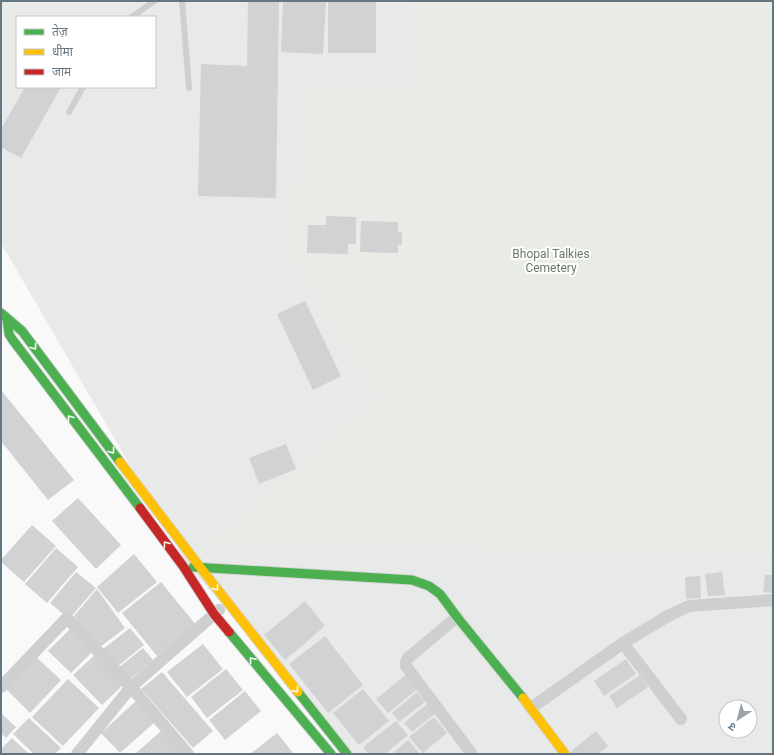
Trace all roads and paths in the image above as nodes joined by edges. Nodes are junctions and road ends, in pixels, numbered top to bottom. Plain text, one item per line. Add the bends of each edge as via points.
1 (154, 1) edge
2 (182, 1) edge
3 (133, 16) edge
4 (82, 88) edge
5 (189, 88) dead end
6 (69, 112) dead end
7 (4, 316) edge
8 (72, 399) junction
9 (61, 406) junction
10 (163, 518) junction
11 (152, 526) junction
12 (183, 566) junction
13 (200, 567) junction
14 (773, 600) edge
15 (227, 602) junction
16 (214, 614) junction
17 (457, 617) junction
18 (623, 644) junction
19 (1, 687) edge
20 (131, 687) junction
21 (531, 708) junction
22 (681, 719) dead end
23 (78, 754) edge
24 (188, 754) edge
25 (330, 754) edge
26 (348, 754) edge
27 (472, 754) edge
28 (565, 754) edge

1 - 3 lane
2 - 5 lane
4 - 6 lane
7 -> 8 main road via 22,331
7 - 9 main road via 12,339
8 - 9 main road
8 -> 10 main road
11 -> 9 main road
10 - 11 main road
10 - 13 main road
12 -> 11 main road
12 - 13 main road
12 - 16 main road
13 -> 15 main road
13 - 17 main road via 412,580 429,586 440,594
14 - 18 street via 689,606
15 - 16 street
15 -> 26 main road
16 - 20 street
25 -> 16 main road
17 - 21 main road
17 - 27 street via 408,658 406,666
18 - 21 street
18 - 22 street
19 - 20 street via 67,618
20 - 23 street
20 - 24 street
21 - 28 main road

